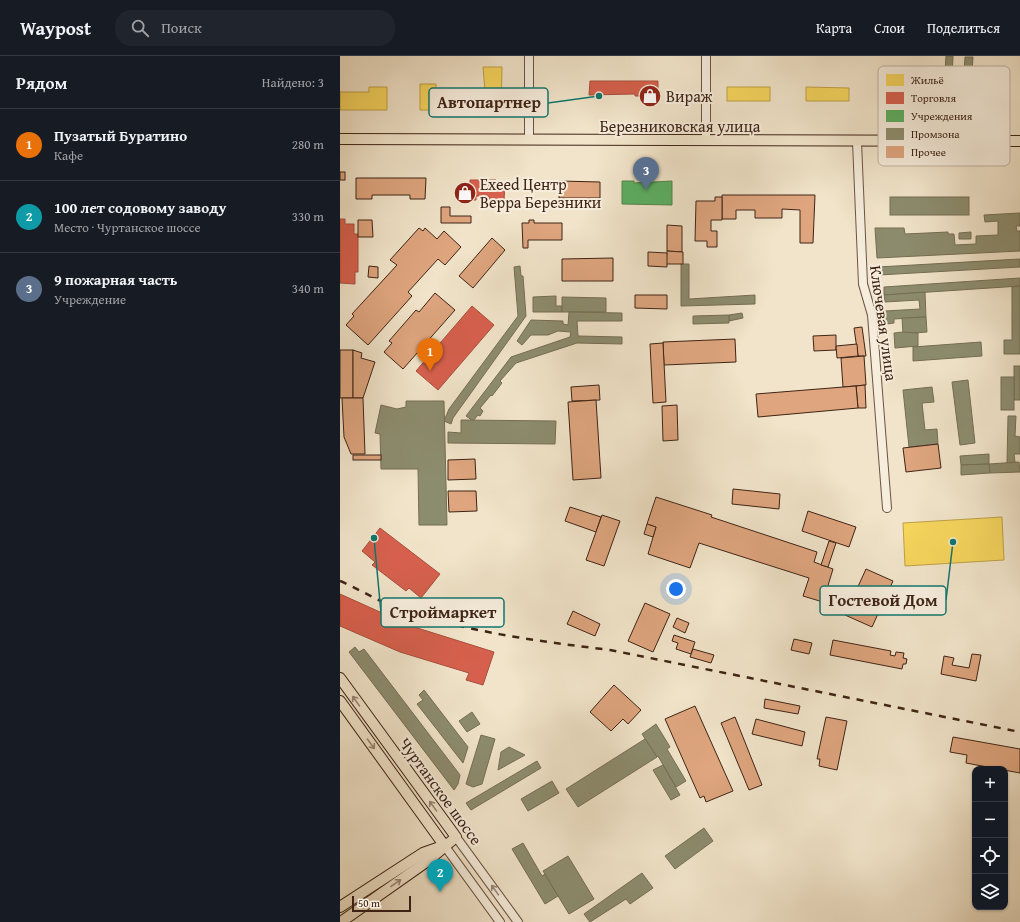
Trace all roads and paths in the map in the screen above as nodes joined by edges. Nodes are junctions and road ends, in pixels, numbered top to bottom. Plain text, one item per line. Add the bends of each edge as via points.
1 (529, 56) edge
2 (706, 56) edge
3 (340, 139) edge
4 (529, 140) junction
5 (706, 141) junction
6 (1010, 141) edge
7 (1020, 141) edge
8 (857, 142) junction
9 (878, 142) edge
10 (887, 508) dead end
11 (340, 678) edge
12 (340, 700) edge
13 (456, 837) junction
14 (444, 845) junction
15 (340, 907) edge
16 (341, 922) edge
17 (500, 922) edge
18 (518, 922) edge

1 - 4 street
2 - 5 street
3 - 4 main road, Березниковская улица
4 - 5 main road, Березниковская улица
5 - 8 main road, Березниковская улица
6 - 7 main road, Березниковская улица
8 - 9 main road, Березниковская улица
8 - 10 street, Ключевая улица via 863,284 872,315
13 -> 11 main road, Чуртанское шоссе
12 -> 14 main road, Чуртанское шоссе
13 - 14 main road
18 -> 13 street, Чуртанское шоссе
14 - 15 main road via 423,853
16 -> 14 main road via 429,860
14 - 17 street, Чуртанское шоссе

